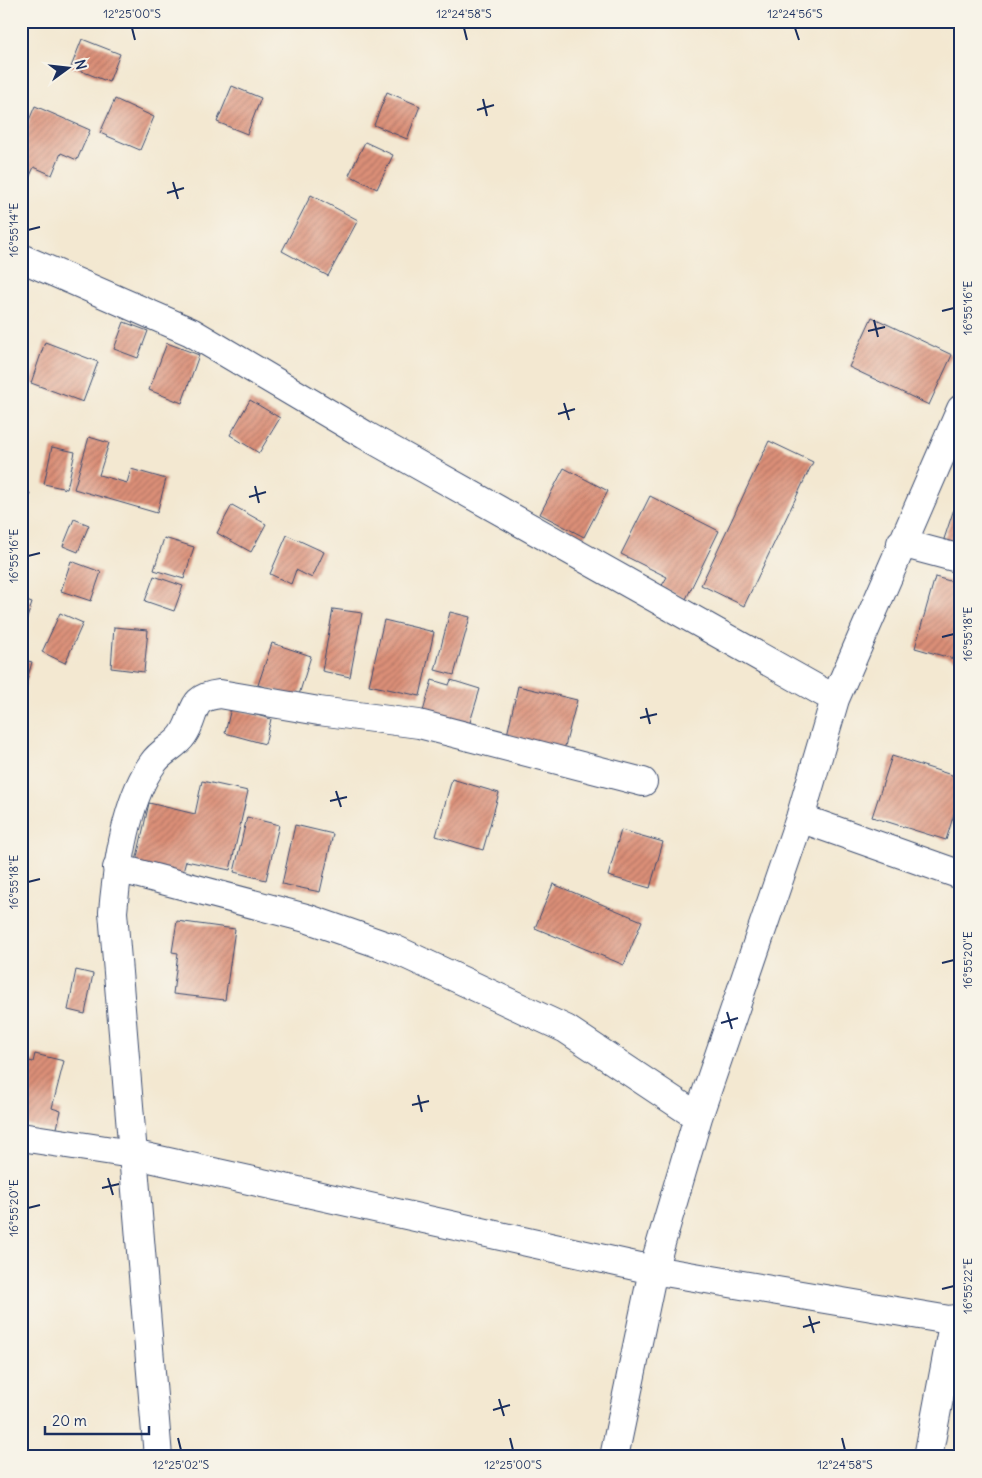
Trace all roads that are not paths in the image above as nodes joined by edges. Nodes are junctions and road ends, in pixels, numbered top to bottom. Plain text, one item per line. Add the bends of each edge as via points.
1 (21, 258) edge
2 (961, 409) edge
3 (901, 543) junction
4 (961, 559) edge
5 (835, 699) junction
6 (643, 782) dead end
7 (800, 818) junction
8 (117, 868) junction
9 (961, 875) edge
10 (698, 1117) junction
11 (21, 1137) edge
12 (132, 1154) junction
13 (653, 1270) junction
14 (957, 1320) edge
15 (158, 1457) edge
16 (614, 1457) edge
17 (928, 1457) edge

1 - 5 street via 190,332 365,435
2 - 3 street
3 - 4 street
3 - 5 street
5 - 7 street
6 - 8 street via 419,724 220,694 206,696 196,704 187,729 178,742 162,751 152,764 133,804
7 - 9 street
7 - 10 street
8 - 10 street via 306,918 392,948 566,1030
8 - 12 street via 112,912
10 - 13 street
11 - 12 street
12 - 13 street
12 - 15 street
13 - 14 street
13 - 16 street
14 - 17 street

